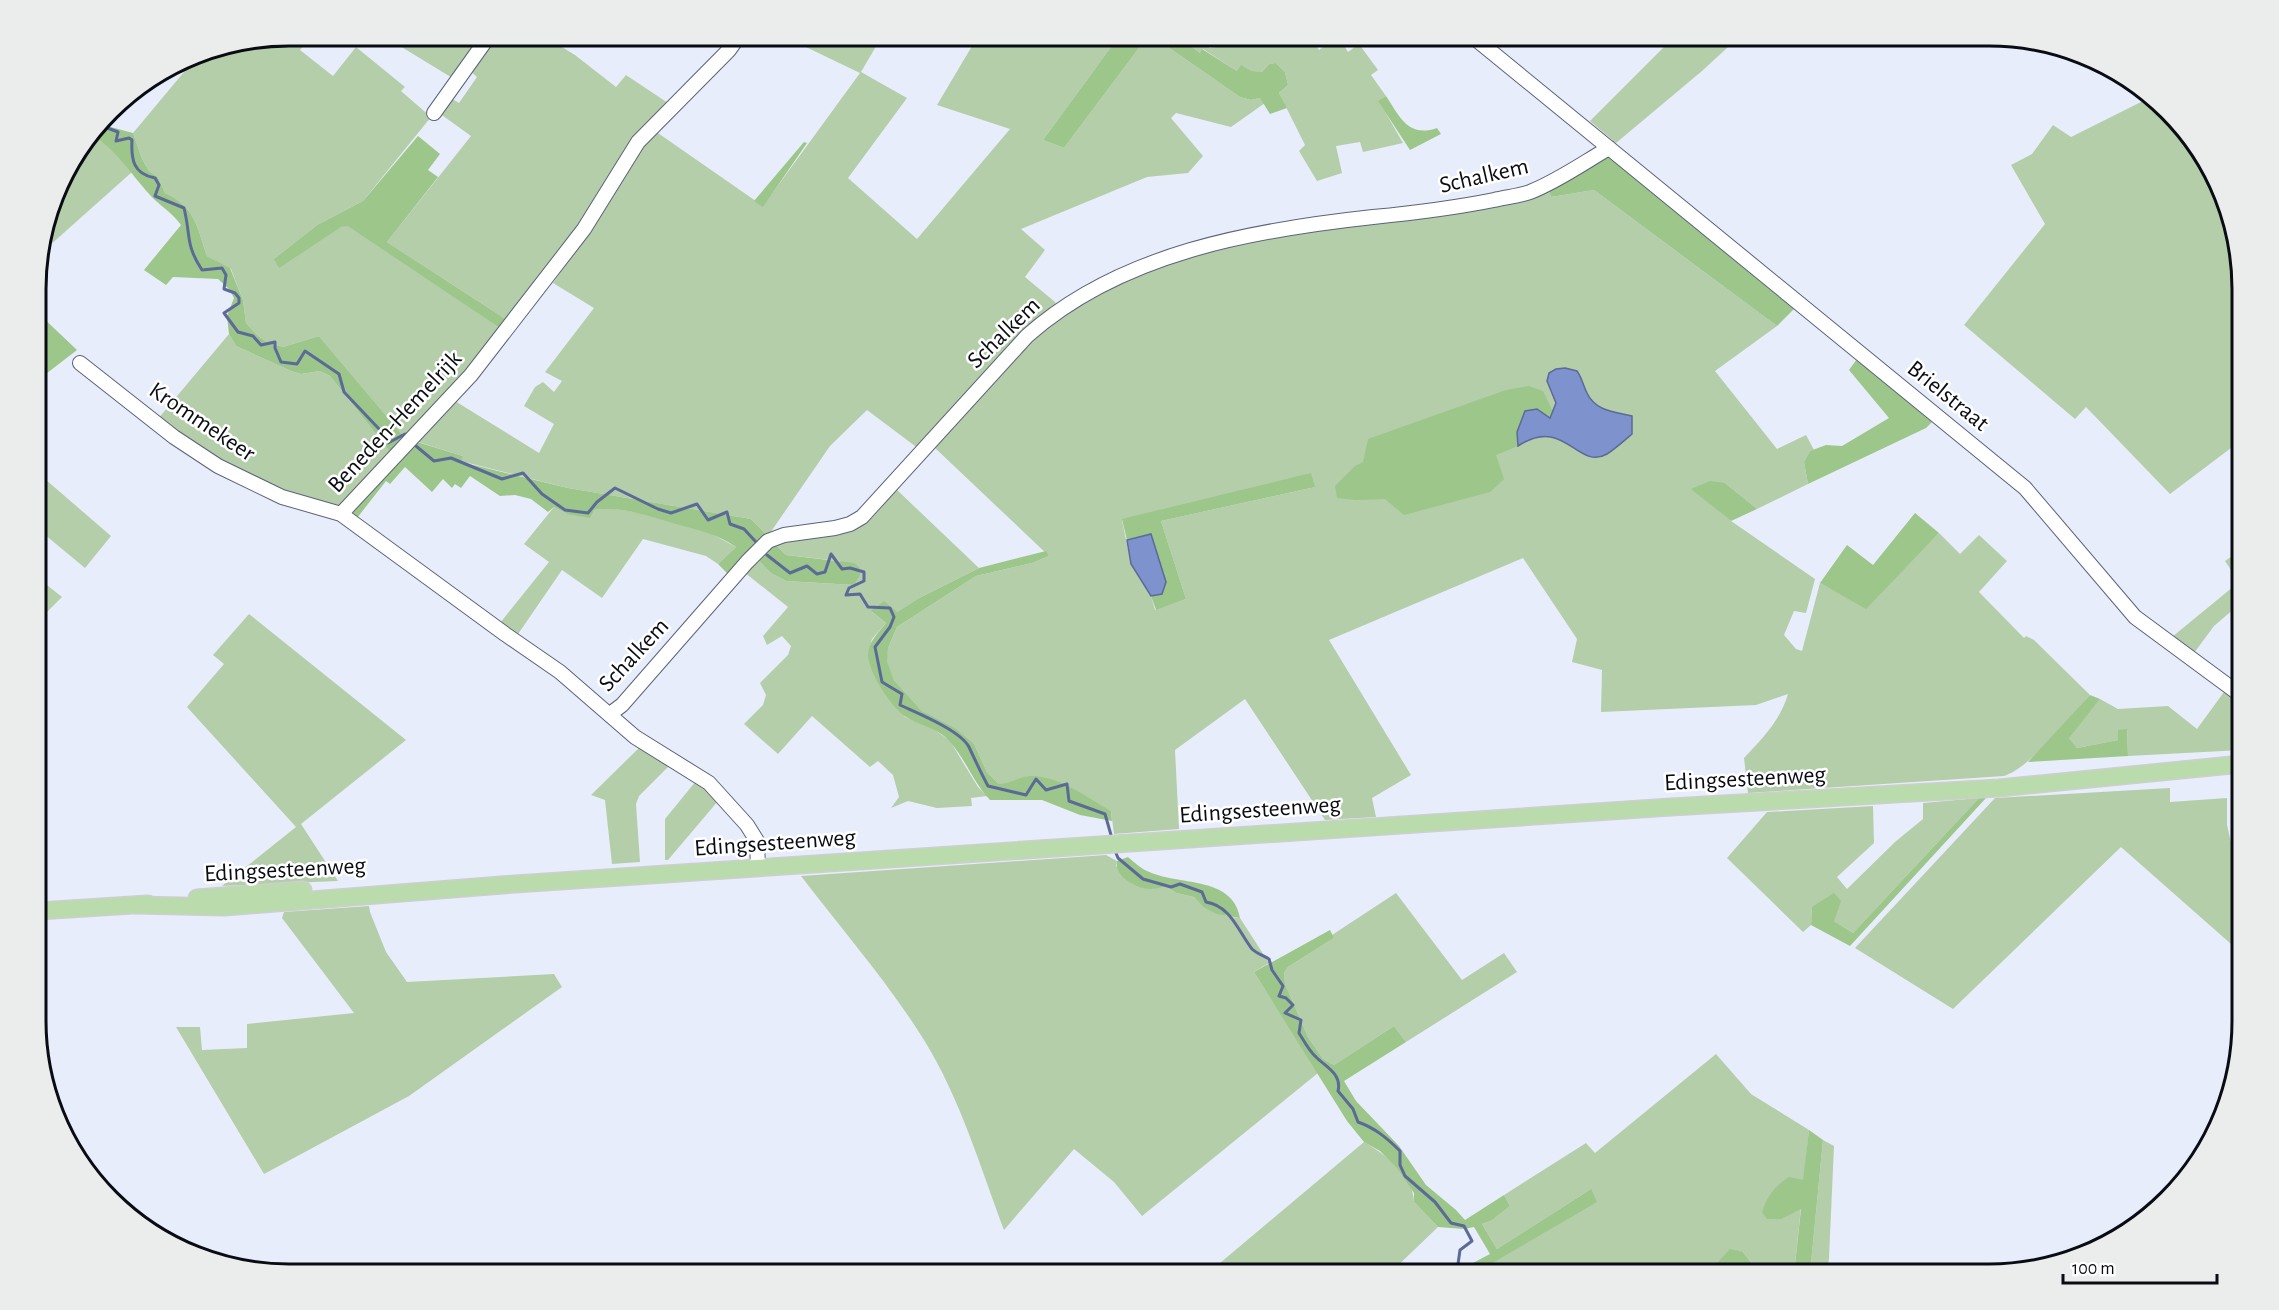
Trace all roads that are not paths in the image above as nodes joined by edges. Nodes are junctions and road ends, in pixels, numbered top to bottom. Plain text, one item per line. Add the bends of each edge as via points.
1 (482, 46) edge
2 (732, 46) edge
3 (1484, 46) edge
4 (434, 113) dead end
5 (1609, 148) junction
6 (80, 363) dead end
7 (341, 514) junction
8 (2232, 689) edge
9 (610, 714) junction
10 (2232, 765) edge
11 (2232, 776) edge
12 (2088, 780) junction
13 (758, 868) junction
14 (46, 911) edge

1 - 4 street
2 - 7 street, Beneden-Hemelrijk via 638,142 585,229 471,375
3 - 5 street, Brielstraat
5 - 8 street, Brielstraat via 2025,488 2135,617
5 - 9 street, Schalkem via 1528,193 1421,212 1272,231 1185,251 1094,288 1027,336 862,517 835,528 768,541
6 - 7 street, Krommekeer via 174,437 218,466 282,497
7 - 9 street, Beneden-Hemelrijk via 560,672
9 - 13 street, Beneden-Hemelrijk via 635,737 709,783 758,840
10 - 12 main road, Edingsesteenweg
11 - 12 main road, Edingsesteenweg
12 - 13 main road, Edingsesteenweg
13 - 14 main road, Edingsesteenweg via 224,908 136,905

